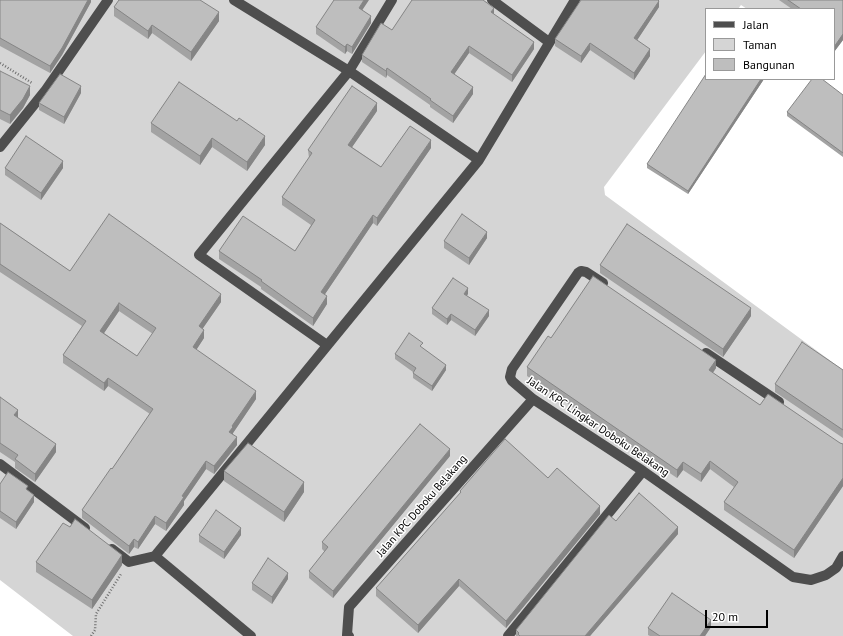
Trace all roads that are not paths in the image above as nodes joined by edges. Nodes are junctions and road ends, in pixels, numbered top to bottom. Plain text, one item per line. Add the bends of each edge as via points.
1 (108, 0) edge
2 (234, 0) edge
3 (392, 0) edge
4 (492, 0) edge
5 (575, 0) edge
6 (549, 42) junction
7 (349, 71) junction
8 (0, 147) edge
9 (479, 160) junction
10 (613, 289) edge
11 (327, 345) junction
12 (698, 348) edge
13 (532, 398) junction
14 (784, 406) edge
15 (0, 464) edge
16 (643, 471) junction
17 (92, 534) edge
18 (104, 543) edge
19 (154, 556) junction
20 (843, 556) edge
21 (250, 636) edge
22 (349, 636) edge
23 (508, 636) edge

1 - 8 street via 44,91
2 - 7 street
3 - 7 street
4 - 6 street
5 - 6 street
6 - 9 street
7 - 9 street
7 - 11 street via 199,255
9 - 11 street
10 - 13 street, Jalan KPC Lingkar Doboku Belakang via 586,272 578,273 512,369 512,381
11 - 19 street
12 - 14 street
13 - 16 street, Jalan KPC Lingkar Doboku Belakang
13 - 22 street, Jalan KPC Doboku Belakang via 349,607
15 - 17 street
16 - 20 street, Jalan KPC Lingkar Doboku Belakang via 793,577 811,580 826,575 836,568
16 - 23 street
18 - 19 street via 129,562
19 - 21 street

